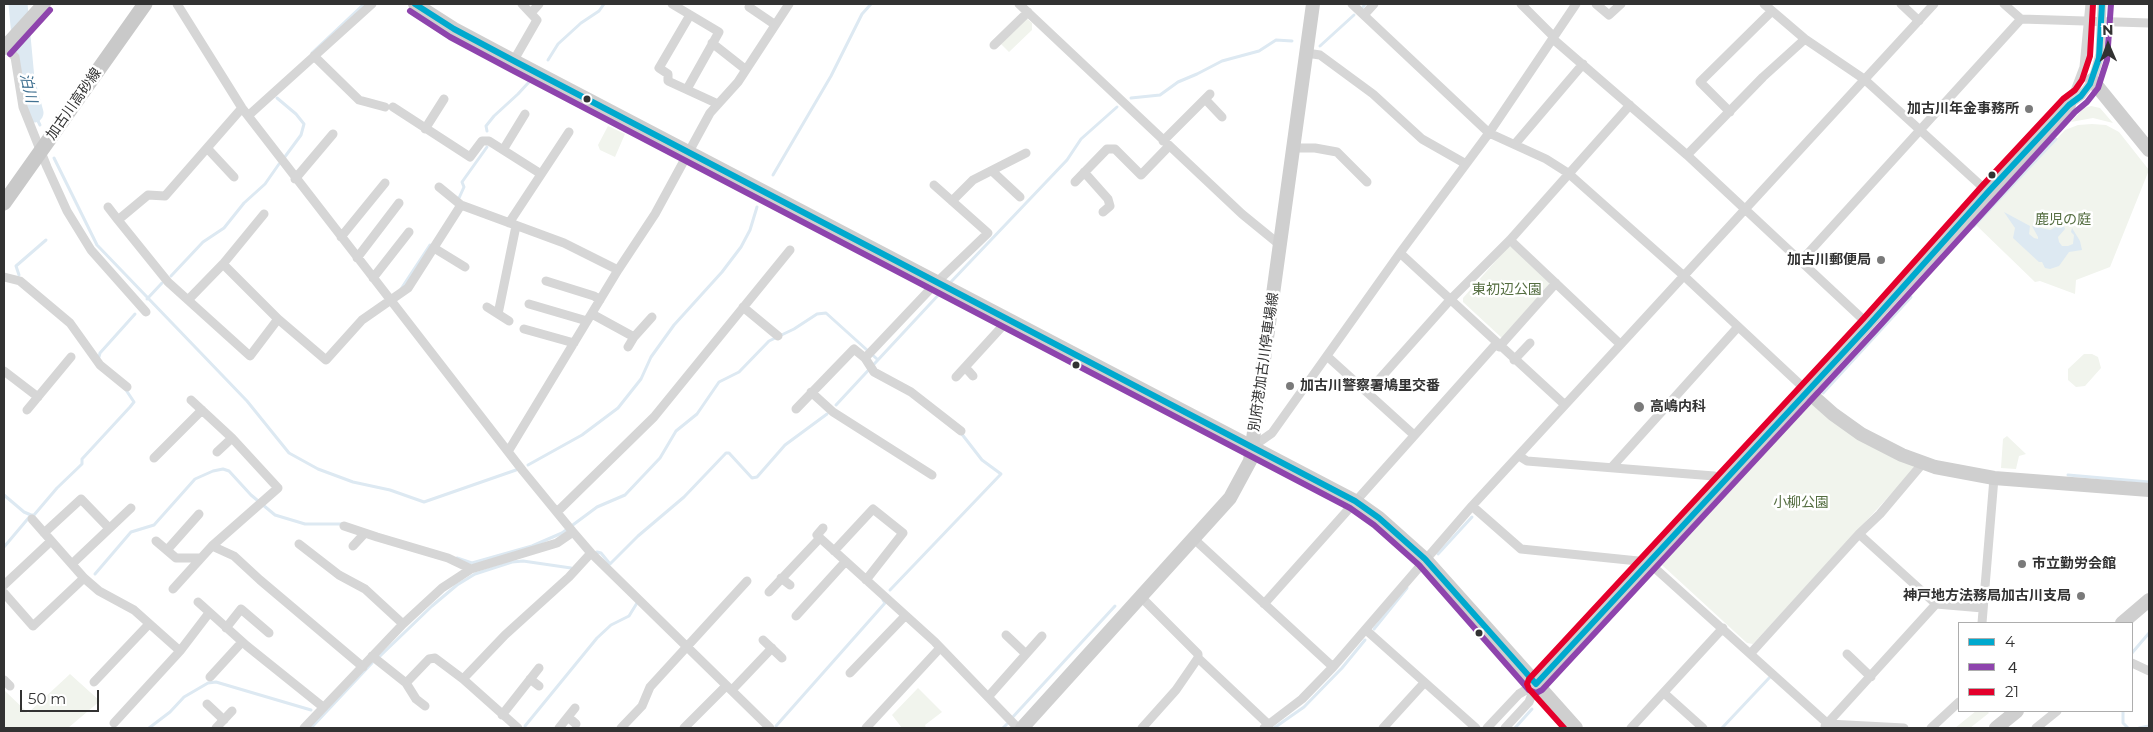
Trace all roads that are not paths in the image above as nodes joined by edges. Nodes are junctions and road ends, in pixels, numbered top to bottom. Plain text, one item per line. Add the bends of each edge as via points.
1 (44, 4) edge
2 (145, 4) edge
3 (177, 4) edge
4 (372, 4) edge
5 (415, 4) edge
6 (522, 4) edge
7 (539, 4) edge
8 (672, 4) edge
9 (789, 4) edge
10 (1313, 4) edge
11 (1352, 4) edge
12 (1374, 4) edge
13 (1521, 4) edge
14 (1576, 4) edge
15 (1596, 4) edge
16 (1621, 4) edge
17 (1764, 4) edge
18 (1901, 4) edge
19 (1934, 4) edge
20 (2004, 4) edge
21 (2090, 4) edge
22 (2102, 4) edge
23 (749, 7) dead end
24 (1025, 7) edge
25 (1772, 11) junction
26 (530, 13) junction
27 (690, 15) junction
28 (1364, 15) junction
29 (2021, 19) junction
30 (1919, 21) junction
31 (2089, 22) junction
32 (2102, 22) junction
33 (2149, 23) edge
34 (774, 24) junction
35 (1554, 38) junction
36 (1805, 39) junction
37 (712, 43) junction
38 (994, 45) dead end
39 (5, 46) edge
40 (1306, 53) junction
41 (314, 56) junction
42 (514, 60) junction
43 (1583, 64) junction
44 (2084, 67) junction
45 (745, 69) junction
46 (1864, 79) junction
47 (2091, 82) junction
48 (2077, 86) junction
49 (346, 87) junction
50 (687, 89) junction
51 (339, 94) dead end
52 (444, 99) dead end
53 (718, 104) junction
54 (1630, 105) junction
55 (2070, 105) junction
56 (242, 108) junction
57 (1730, 112) junction
58 (525, 114) dead end
59 (249, 116) junction
60 (1222, 117) dead end
61 (425, 129) junction
62 (1920, 131) junction
63 (569, 132) dead end
64 (1489, 133) junction
65 (333, 134) dead end
66 (1166, 143) junction
67 (1515, 144) junction
68 (207, 148) junction
69 (1294, 148) junction
70 (503, 150) junction
71 (2149, 150) edge
72 (41, 151) junction
73 (688, 151) junction
74 (1026, 153) dead end
75 (1687, 154) junction
76 (1466, 164) junction
77 (992, 171) junction
78 (1084, 172) junction
79 (1568, 173) junction
80 (541, 174) junction
81 (234, 177) dead end
82 (295, 178) junction
83 (1360, 180) dead end
84 (1075, 182) dead end
85 (385, 183) dead end
86 (934, 185) dead end
87 (439, 187) dead end
88 (1988, 192) junction
89 (1020, 197) dead end
90 (952, 201) junction
91 (4, 203) edge
92 (399, 203) dead end
93 (461, 205) junction
94 (108, 207) dead end
95 (1746, 209) junction
96 (1103, 212) dead end
97 (264, 214) dead end
98 (118, 220) junction
99 (512, 224) junction
100 (409, 232) dead end
101 (341, 237) junction
102 (1510, 240) junction
103 (1280, 246) junction
104 (434, 248) junction
105 (790, 250) dead end
106 (1400, 253) junction
107 (357, 258) junction
108 (1801, 261) junction
109 (224, 264) junction
110 (465, 267) dead end
111 (618, 270) junction
112 (1684, 276) junction
113 (4, 277) edge
114 (373, 278) junction
115 (553, 280) dead end
116 (937, 282) junction
117 (1556, 283) junction
118 (389, 299) junction
119 (188, 300) junction
120 (600, 300) junction
121 (1450, 300) junction
122 (529, 304) dead end
123 (487, 307) dead end
124 (743, 307) junction
125 (146, 312) dead end
126 (498, 314) junction
127 (589, 317) junction
128 (652, 318) dead end
129 (278, 319) junction
130 (1009, 320) junction
131 (509, 321) dead end
132 (1868, 325) junction
133 (1737, 328) junction
134 (524, 329) dead end
135 (778, 336) dead end
136 (634, 337) junction
137 (574, 343) junction
138 (1530, 343) dead end
139 (1620, 344) junction
140 (1498, 345) junction
141 (628, 347) dead end
142 (71, 356) dead end
143 (1328, 356) junction
144 (865, 358) junction
145 (1514, 360) junction
146 (965, 367) junction
147 (4, 371) edge
148 (973, 376) dead end
149 (956, 377) dead end
150 (127, 387) dead end
151 (1806, 390) junction
152 (811, 392) junction
153 (1368, 392) junction
154 (38, 397) junction
155 (191, 400) dead end
156 (1565, 405) junction
157 (796, 409) dead end
158 (27, 410) dead end
159 (202, 410) junction
160 (962, 431) dead end
161 (1414, 435) junction
162 (232, 438) junction
163 (1252, 447) junction
164 (509, 450) junction
165 (217, 452) dead end
166 (1519, 456) junction
167 (154, 458) dead end
168 (1923, 463) junction
169 (1611, 468) junction
170 (932, 475) dead end
171 (1994, 478) junction
172 (1721, 482) junction
173 (2149, 490) edge
174 (1355, 501) junction
175 (1472, 506) junction
176 (132, 508) dead end
177 (557, 512) junction
178 (199, 514) dead end
179 (32, 520) dead end
180 (344, 526) dead end
181 (109, 528) junction
182 (823, 528) dead end
183 (573, 532) junction
184 (44, 533) junction
185 (365, 533) junction
186 (1859, 534) junction
187 (820, 538) junction
188 (1194, 539) junction
189 (51, 541) junction
190 (156, 541) dead end
191 (299, 544) dead end
192 (212, 546) junction
193 (353, 546) dead end
194 (167, 550) junction
195 (834, 551) junction
196 (591, 553) junction
197 (201, 558) junction
198 (1425, 559) junction
199 (845, 562) junction
200 (1648, 562) junction
201 (73, 563) junction
202 (472, 569) junction
203 (84, 578) junction
204 (781, 578) junction
205 (866, 580) junction
206 (747, 581) dead end
207 (4, 585) edge
208 (790, 585) dead end
209 (173, 589) dead end
210 (769, 592) dead end
211 (4, 593) edge
212 (1141, 597) junction
213 (2149, 600) edge
214 (198, 602) dead end
215 (1264, 604) junction
216 (1936, 604) junction
217 (1983, 608) junction
218 (210, 613) junction
219 (796, 616) dead end
220 (905, 616) junction
221 (1982, 622) edge
222 (2123, 622) edge
223 (149, 624) junction
224 (402, 624) junction
225 (226, 628) junction
226 (1723, 628) junction
227 (1366, 630) junction
228 (269, 633) dead end
229 (1006, 635) dead end
230 (1042, 636) dead end
231 (763, 640) dead end
232 (242, 642) junction
233 (688, 647) junction
234 (772, 648) junction
235 (940, 648) junction
236 (180, 651) junction
237 (1751, 653) junction
238 (1026, 654) junction
239 (1847, 654) dead end
240 (372, 656) junction
241 (782, 658) dead end
242 (1198, 658) junction
243 (2133, 663) edge
244 (363, 667) junction
245 (1333, 667) junction
246 (539, 668) dead end
247 (2149, 671) edge
248 (850, 673) dead end
249 (1871, 676) junction
250 (210, 677) dead end
251 (463, 679) junction
252 (530, 679) junction
253 (94, 682) dead end
254 (406, 683) junction
255 (1424, 683) junction
256 (1536, 684) junction
257 (539, 686) dead end
258 (729, 688) junction
259 (1664, 693) junction
260 (988, 697) junction
261 (1958, 703) edge
262 (207, 704) dead end
263 (424, 706) dead end
264 (323, 707) junction
265 (575, 708) dead end
266 (232, 711) dead end
267 (2016, 712) edge
268 (2056, 712) edge
269 (2056, 712) edge
270 (502, 715) junction
271 (568, 717) junction
272 (224, 720) junction
273 (114, 723) dead end
274 (576, 724) dead end
275 (1148, 726) edge
276 (1272, 726) edge
277 (1826, 726) edge
278 (766, 727) edge
279 (216, 728) edge
280 (304, 728) edge
281 (518, 728) edge
282 (559, 728) edge
283 (621, 728) edge
284 (684, 728) edge
285 (866, 728) edge
286 (1018, 728) edge
287 (1022, 728) edge
288 (1383, 728) edge
289 (1476, 728) edge
290 (1487, 728) edge
291 (1505, 728) edge
292 (1576, 728) edge
293 (1631, 728) edge
294 (1703, 728) edge
295 (1904, 728) edge
296 (1931, 728) edge
297 (1996, 728) edge
298 (2036, 728) edge
299 (2047, 728) edge

1 - 39 street
2 - 72 main road, 加古川高砂線
3 - 56 street
4 - 41 street
5 - 42 street via 454,29
6 - 26 street
7 - 26 street
8 - 27 street
9 - 34 street
10 - 40 street, 別府港加古川停車場線
11 - 28 street
12 - 28 street
13 - 35 street
14 - 35 street
15 - 16 street via 1609,15
17 - 25 street
18 - 30 street
19 - 30 street
20 - 29 street
21 - 31 street
22 - 32 street
23 - 34 street
24 - 38 street
24 - 66 street
25 - 36 street
25 - 57 street via 1700,82
26 - 42 street via 537,20
27 - 37 street via 719,32
27 - 50 street via 659,68 668,74 668,81
28 - 64 street
29 - 31 street
29 - 62 street
30 - 46 street
31 - 32 street
31 - 44 street
32 - 33 street
32 - 47 street via 2099,58
34 - 45 street
35 - 43 street
35 - 64 street
36 - 46 street
36 - 57 street
37 - 45 street
37 - 50 street
39 - 72 street via 15,57 23,107
40 - 69 street, 別府港加古川停車場線
40 - 76 street via 1320,55 1373,94 1422,139
41 - 49 street
41 - 59 street
42 - 73 street
43 - 54 street
43 - 67 street
44 - 47 street
44 - 48 street
45 - 53 street
46 - 62 street
46 - 95 street
47 - 48 street
47 - 55 street
47 - 71 street
48 - 55 street
49 - 51 street
49 - 61 street via 359,100 388,107
50 - 53 street
52 - 61 street
53 - 73 street
54 - 75 street
54 - 79 street
55 - 88 street
56 - 59 street
56 - 68 street
57 - 75 street
58 - 70 street
59 - 82 street
60 - 66 street via 1208,96
61 - 70 street via 470,157 482,141
62 - 88 street
62 - 108 street
63 - 80 street
64 - 67 street
64 - 76 street
65 - 82 street
66 - 78 street via 1141,175 1115,149 1107,149
66 - 103 street
67 - 79 street
68 - 81 street
68 - 98 street via 186,181 165,196 148,196
69 - 83 street via 1337,152
69 - 103 street, 別府港加古川停車場線
70 - 80 street
72 - 91 main road, 加古川高砂線
72 - 125 street via 67,211 91,250
73 - 111 street via 655,214
73 - 116 street
74 - 77 street
75 - 95 street
76 - 106 street
77 - 89 street
77 - 90 street via 973,180
78 - 84 street
78 - 96 street via 1108,199 1110,206
79 - 102 street
79 - 112 street
80 - 99 street
82 - 101 street
85 - 101 street via 382,195
86 - 90 street
87 - 93 street
88 - 132 street
90 - 116 street via 988,233
92 - 107 street
93 - 99 street
93 - 104 street
94 - 98 street
95 - 108 street
95 - 112 street
97 - 109 street
98 - 119 street via 168,282
99 - 111 street via 564,243
99 - 126 street
100 - 114 street
101 - 107 street
102 - 117 street
102 - 121 street
103 - 163 street, 別府港加古川停車場線
104 - 110 street
104 - 118 street via 408,288
105 - 124 street
106 - 121 street
106 - 143 street
107 - 114 street
108 - 132 street
109 - 119 street
109 - 129 street
111 - 120 street
112 - 133 street
112 - 139 street
113 - 150 street via 20,281 70,323 100,365
114 - 118 street
115 - 120 street
116 - 130 street
116 - 144 street
117 - 139 street
117 - 140 street
118 - 129 street via 362,320 326,360
118 - 164 street
119 - 129 street via 250,356
120 - 127 street
121 - 140 street
121 - 153 street
122 - 127 street
123 - 126 street
124 - 135 street
124 - 177 street via 654,417
126 - 131 street
127 - 136 street
127 - 137 street
128 - 136 street
130 - 146 street
130 - 163 street
132 - 151 street
133 - 151 street
133 - 169 street
134 - 137 street
136 - 141 street
137 - 164 street
138 - 145 street
139 - 156 street
140 - 145 street
140 - 161 street
142 - 154 street
143 - 153 street
143 - 163 street via 1272,433
144 - 152 street via 854,349
144 - 160 street via 874,372 911,392
145 - 156 street
146 - 148 street
146 - 149 street
147 - 154 street
151 - 168 street via 1861,434
151 - 172 street
152 - 157 street
152 - 170 street via 833,412
153 - 161 street
154 - 158 street
155 - 159 street
156 - 166 street
159 - 162 street
159 - 167 street
161 - 174 street
162 - 165 street
162 - 192 street via 278,488
163 - 174 street
163 - 188 street, 別府港加古川停車場線 via 1244,476 1230,498
164 - 177 street
166 - 169 street via 1527,461
166 - 175 street
168 - 171 street via 1958,473
168 - 186 street
169 - 172 street via 1714,476
171 - 173 street
171 - 217 street
172 - 200 street
174 - 198 street
174 - 215 street
175 - 198 street
175 - 200 street via 1521,549
176 - 181 street
177 - 183 street
178 - 194 street
179 - 184 street
180 - 185 street
181 - 184 street via 81,499
181 - 201 street
182 - 187 street via 817,535
183 - 196 street
183 - 202 street via 557,543
184 - 189 street
185 - 193 street
185 - 202 street via 448,558
186 - 216 street
186 - 237 street
187 - 195 street
187 - 204 street
188 - 212 street, 別府港加古川停車場線
188 - 215 street
189 - 201 street
189 - 207 street
190 - 194 street
191 - 224 street via 339,576 365,589
192 - 197 street
192 - 244 street via 234,556
194 - 197 street via 176,558
195 - 199 street
195 - 205 street via 873,509 903,533
196 - 233 street
196 - 251 street
197 - 209 street
198 - 227 street
198 - 256 street
199 - 205 street
199 - 219 street
200 - 226 street
200 - 256 street
201 - 203 street
202 - 224 street via 442,588
203 - 211 street via 33,626
203 - 223 street via 134,610
204 - 208 street
204 - 210 street
205 - 220 street
206 - 233 street
212 - 242 street via 1198,654
212 - 287 street, 別府港加古川停車場線
213 - 222 street
214 - 218 street
215 - 245 street
216 - 217 street
216 - 249 street
217 - 221 street
218 - 225 street
218 - 236 street
220 - 235 street
220 - 248 street
223 - 236 street
223 - 253 street via 106,664
224 - 240 street
225 - 228 street via 241,609
225 - 232 street
226 - 237 street
226 - 259 street
227 - 245 street
227 - 255 street
229 - 238 street
230 - 238 street
231 - 234 street
232 - 250 street
232 - 264 street
233 - 258 street
233 - 283 street via 650,687 642,706
234 - 241 street
234 - 258 street
235 - 260 street
235 - 285 street
236 - 273 street
237 - 277 street
238 - 260 street
239 - 249 street
240 - 244 street
240 - 254 street
242 - 275 street
242 - 276 street
243 - 247 street
244 - 264 street
245 - 276 street
246 - 252 street
249 - 277 street
251 - 254 street via 435,658
251 - 270 street
252 - 257 street
252 - 270 street
254 - 263 street via 411,700
255 - 288 street
255 - 289 street
256 - 290 street via 1519,694
256 - 291 street via 1529,702
256 - 292 street
258 - 278 street
258 - 284 street
259 - 293 street
259 - 294 street
260 - 286 street
261 - 296 street
262 - 272 street
264 - 280 street
265 - 271 street
266 - 272 street
267 - 297 street
268 - 298 street
269 - 299 street
270 - 281 street
271 - 274 street
271 - 282 street
272 - 279 street
277 - 295 street

